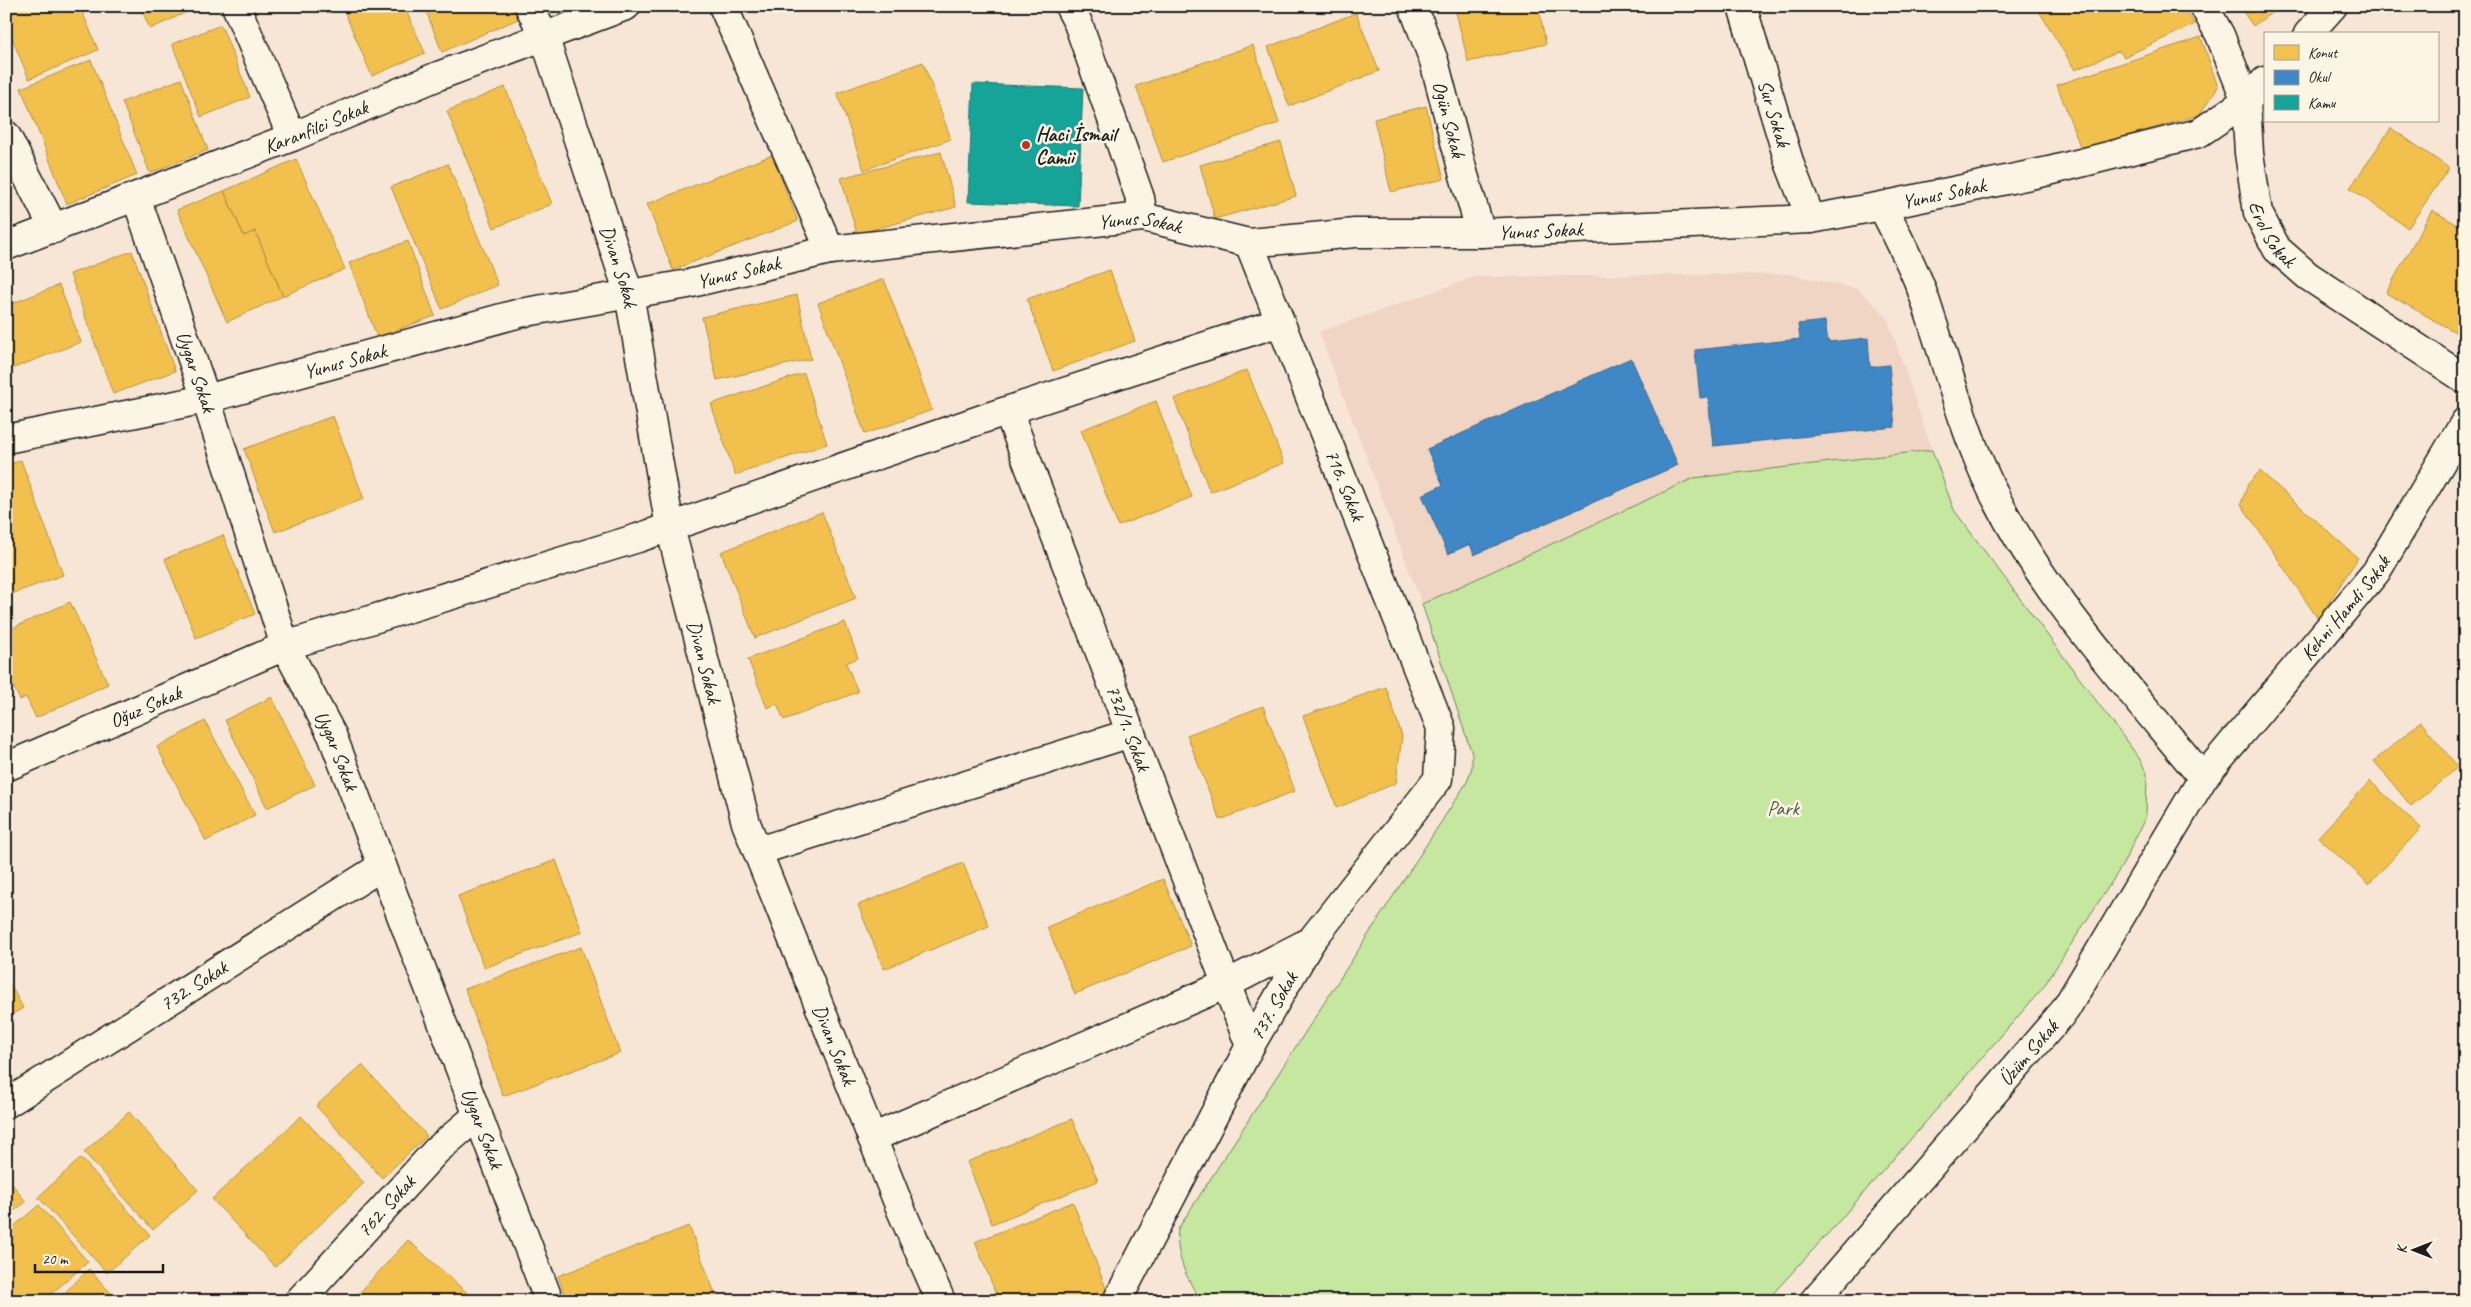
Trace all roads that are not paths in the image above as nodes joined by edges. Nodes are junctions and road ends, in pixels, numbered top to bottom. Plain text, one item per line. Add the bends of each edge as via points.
1 (236, 6) edge
2 (529, 6) edge
3 (626, 6) edge
4 (722, 6) edge
5 (1069, 6) edge
6 (1413, 6) edge
7 (1742, 6) edge
8 (2204, 6) edge
9 (2333, 6) edge
10 (2310, 32) edge
11 (544, 36) junction
12 (2264, 81) edge
13 (2246, 101) junction
14 (6, 135) edge
15 (292, 137) junction
16 (136, 197) junction
17 (1882, 206) junction
18 (1143, 217) junction
19 (1810, 219) junction
20 (54, 229) junction
21 (1481, 233) junction
22 (1249, 243) junction
23 (6, 246) edge
24 (830, 250) junction
25 (629, 294) junction
26 (1280, 322) junction
27 (2465, 379) edge
28 (206, 399) junction
29 (1008, 410) junction
30 (2465, 422) edge
31 (6, 439) edge
32 (670, 527) junction
33 (285, 646) junction
34 (1442, 728) joint
35 (1131, 733) junction
36 (6, 766) edge
37 (2204, 778) junction
38 (758, 852) junction
39 (382, 866) junction
40 (1311, 942) junction
41 (1227, 984) junction
42 (1250, 1046) junction
43 (6, 1104) edge
44 (478, 1115) junction
45 (872, 1138) junction
46 (299, 1301) edge
47 (549, 1301) edge
48 (941, 1301) edge
49 (1117, 1301) edge
50 (1814, 1301) edge

1 - 15 street
2 - 11 street, Divan Sokak
3 - 11 street, Karanfilci Sokak
4 - 24 street
5 - 18 street via 1078,23 1140,198
6 - 21 street, Ogün Sokak via 1434,61
7 - 19 street, Sur Sokak via 1790,165
8 - 13 street, Erol Sokak via 2220,35
9 - 10 street
11 - 15 street, Karanfilci Sokak
11 - 25 street, Divan Sokak
12 - 13 street, Yunus Sokak
13 - 17 street, Yunus Sokak via 2198,133 2049,171
13 - 27 street, Erol Sokak via 2248,154 2258,212 2277,249 2308,276
14 - 20 street
15 - 16 street, Karanfilci Sokak
16 - 20 street, Karanfilci Sokak
16 - 28 street, Uygar Sokak
17 - 19 street, Yunus Sokak
17 - 37 street via 1920,288 1985,475 2033,565
18 - 22 street, Yunus Sokak
18 - 24 street, Yunus Sokak
19 - 21 street, Yunus Sokak
20 - 23 street, Karanfilci Sokak
21 - 22 street, Yunus Sokak via 1355,233
22 - 26 street, 716. Sokak
24 - 25 street, Yunus Sokak via 688,284
25 - 28 street, Yunus Sokak via 520,313
25 - 32 street, Divan Sokak
26 - 29 street, Oğuz Sokak
26 - 34 street, 716. Sokak
28 - 31 street, Yunus Sokak
28 - 33 street, Uygar Sokak
29 - 32 street, Oğuz Sokak
29 - 35 street, 732/1. Sokak
30 - 37 street, Kehni Hamdi Sokak via 2376,572
32 - 33 street, Oğuz Sokak
32 - 38 street, Divan Sokak via 746,823
33 - 36 street, Oğuz Sokak
33 - 39 street, Uygar Sokak via 332,735
34 - 40 street, 737. Sokak via 1438,779
35 - 38 street
35 - 41 street, 732/1. Sokak
37 - 50 street, Üzüm Sokak via 2065,1010
38 - 45 street, Divan Sokak
39 - 43 street, 732. Sokak
39 - 44 street, Uygar Sokak
40 - 41 street
40 - 42 street, 737. Sokak
41 - 42 street, 732/1. Sokak
41 - 45 street
42 - 49 street, 737. Sokak
44 - 46 street, 762. Sokak via 436,1151
44 - 47 street, Uygar Sokak
45 - 48 street, Divan Sokak

